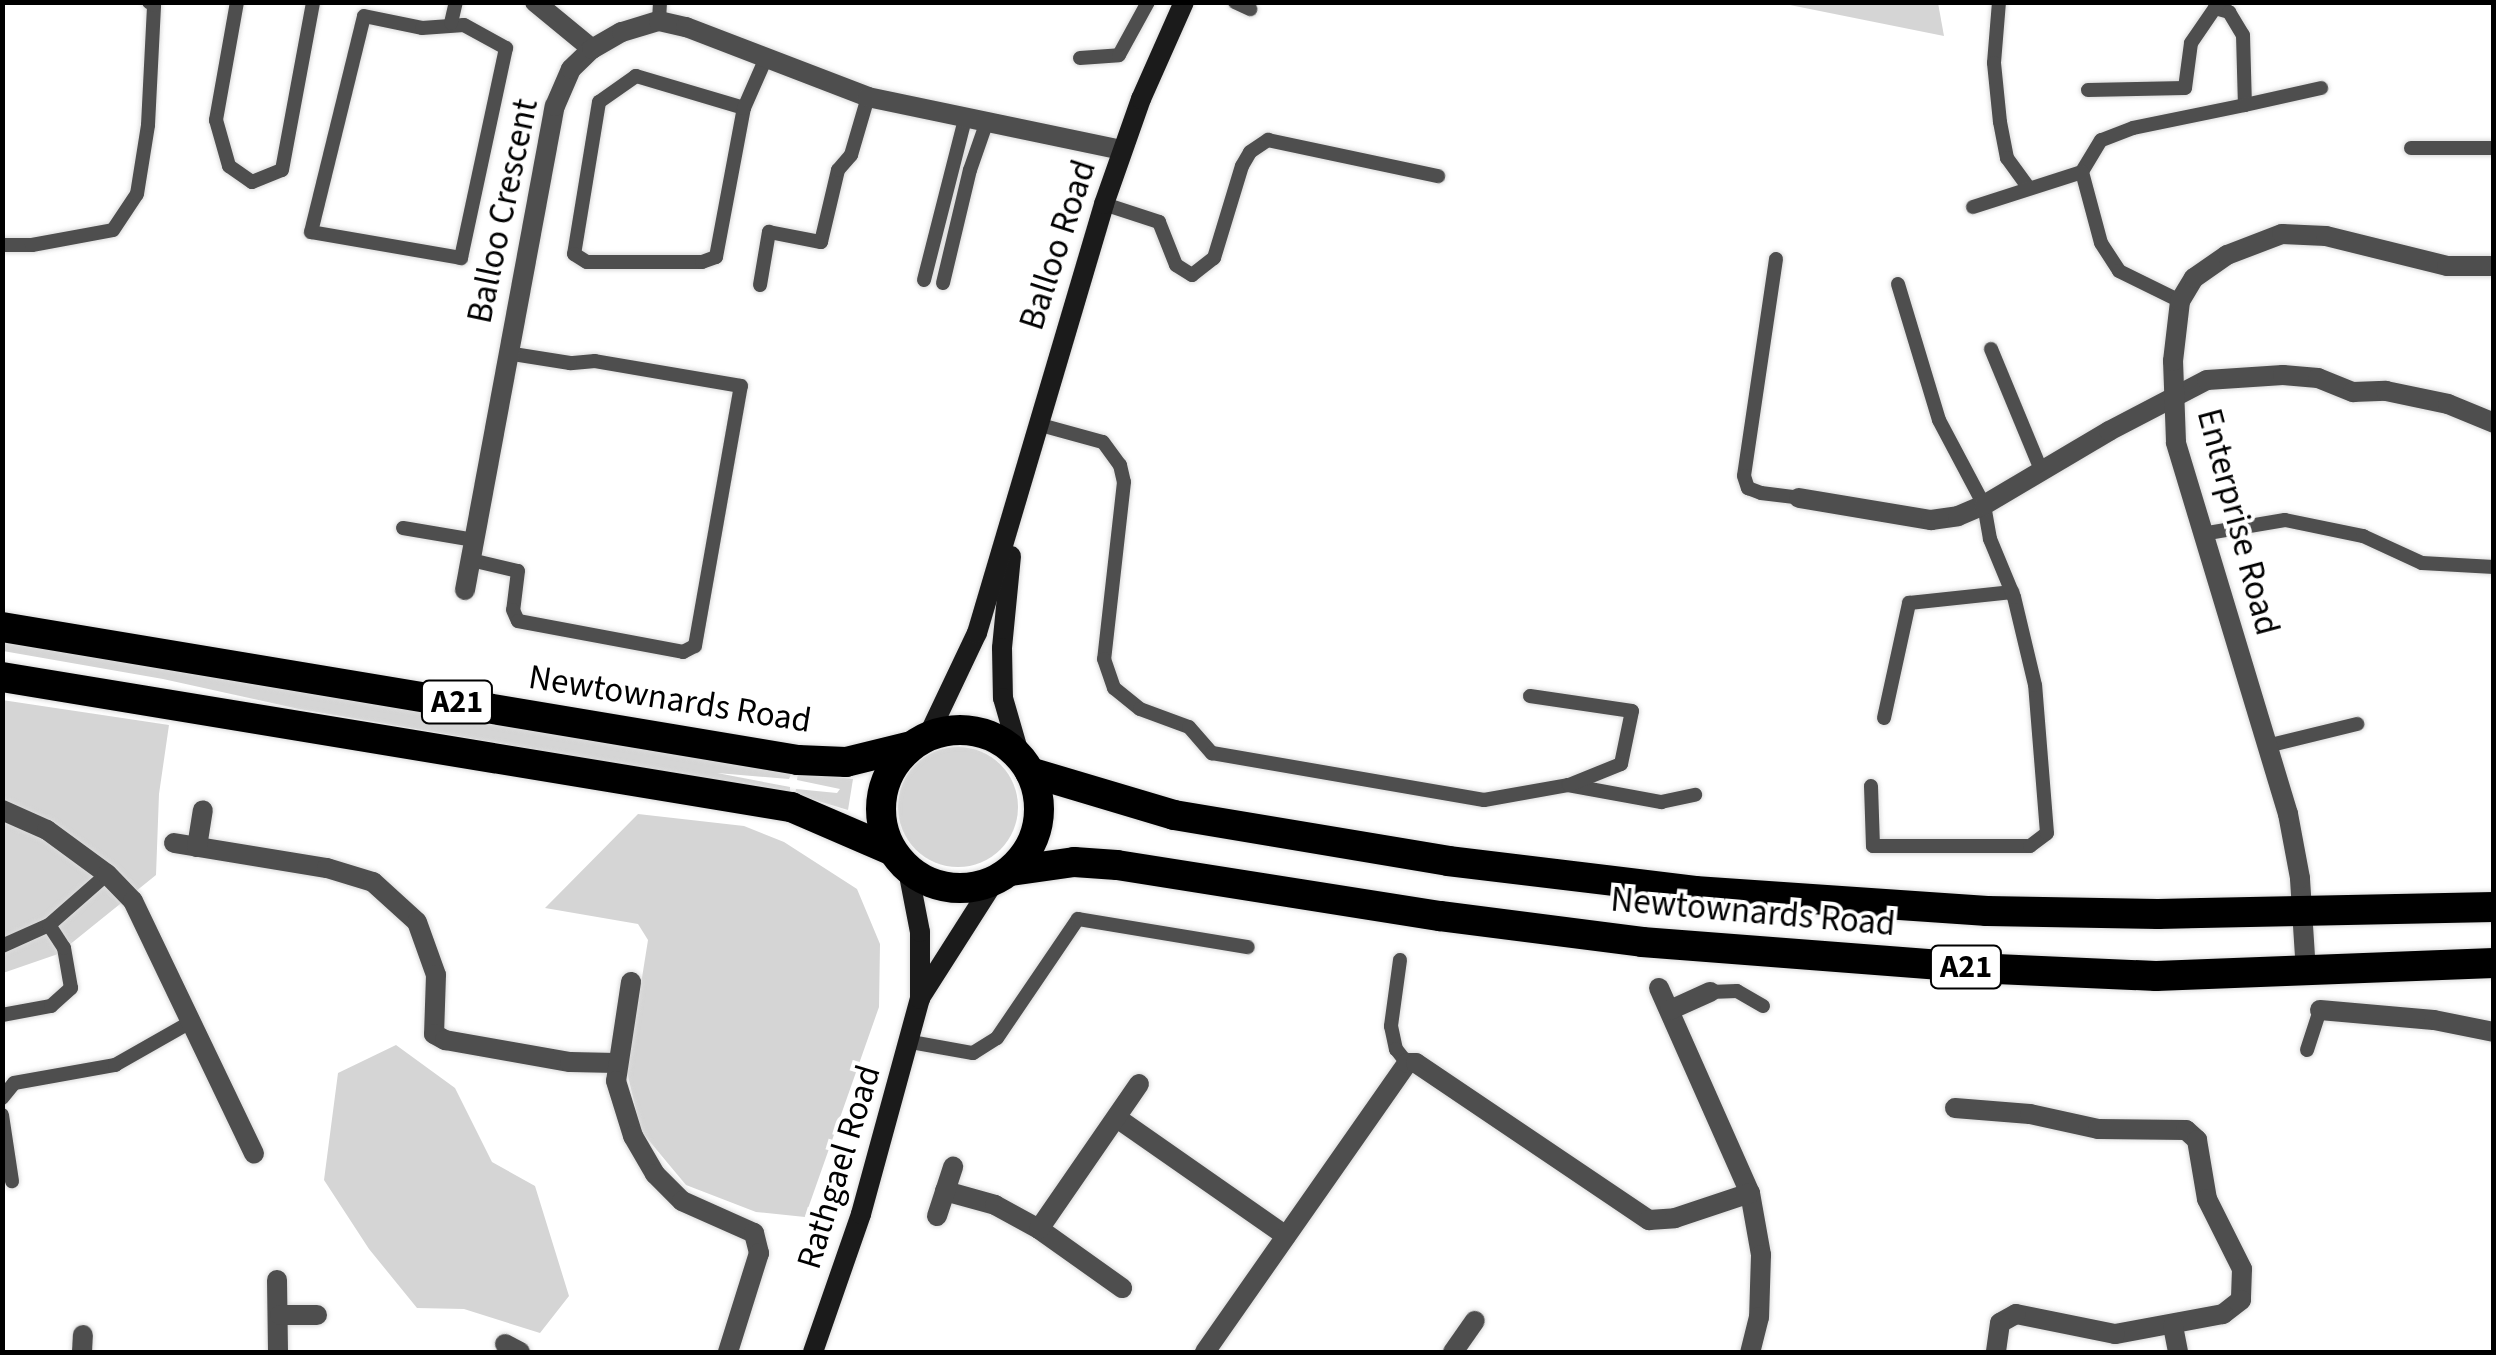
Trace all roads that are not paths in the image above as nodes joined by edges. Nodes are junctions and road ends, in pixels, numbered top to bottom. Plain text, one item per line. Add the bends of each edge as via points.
1 (237, 2) edge
2 (314, 2) edge
3 (456, 2) edge
4 (535, 2) edge
5 (1148, 2) edge
6 (1184, 2) edge
7 (1235, 2) edge
8 (1999, 2) edge
9 (153, 3) edge
10 (1250, 9) dead end
11 (660, 12) edge
12 (451, 23) junction
13 (592, 48) junction
14 (766, 58) junction
15 (1080, 58) dead end
16 (2321, 88) dead end
17 (2088, 90) dead end
18 (868, 97) junction
19 (2245, 105) junction
20 (744, 108) junction
21 (964, 119) junction
22 (986, 124) junction
23 (2411, 148) dead end
24 (2494, 148) edge
25 (1122, 150) junction
26 (2082, 172) junction
27 (1438, 176) dead end
28 (2028, 187) junction
29 (1104, 204) junction
30 (1973, 207) dead end
31 (2, 245) edge
32 (1776, 259) dead end
33 (2494, 266) edge
34 (924, 280) dead end
35 (942, 284) dead end
36 (1898, 284) dead end
37 (760, 286) dead end
38 (2180, 301) junction
39 (1990, 349) dead end
40 (507, 353) junction
41 (2172, 398) junction
42 (2494, 423) edge
43 (1037, 424) junction
44 (2042, 472) junction
45 (1800, 498) joint
46 (1984, 506) junction
47 (1015, 514) junction
48 (403, 528) dead end
49 (2202, 534) junction
50 (473, 550) junction
51 (2494, 567) edge
52 (466, 590) dead end
53 (2012, 592) junction
54 (2, 627) edge
55 (2, 657) edge
56 (2, 677) edge
57 (1530, 696) dead end
58 (232, 713) junction
59 (1884, 718) dead end
60 (2357, 724) dead end
61 (920, 741) junction
62 (2267, 746) junction
63 (1025, 764) junction
64 (1568, 785) junction
65 (1871, 786) dead end
66 (1694, 796) dead end
67 (2, 810) edge
68 (204, 810) dead end
69 (174, 843) dead end
70 (198, 847) junction
71 (900, 860) junction
72 (108, 874) junction
73 (1003, 876) junction
74 (2494, 907) edge
75 (2304, 912) junction
76 (49, 925) junction
77 (2, 946) edge
78 (1248, 947) dead end
79 (1400, 960) dead end
80 (2494, 964) edge
81 (2306, 972) junction
82 (630, 982) dead end
83 (1659, 988) dead end
84 (1710, 992) joint
85 (920, 999) junction
86 (1762, 1006) dead end
87 (1670, 1010) junction
88 (2320, 1010) joint
89 (2, 1015) edge
90 (189, 1023) junction
91 (2494, 1032) edge
92 (911, 1042) junction
93 (2307, 1050) dead end
94 (616, 1063) junction
95 (1407, 1064) junction
96 (1140, 1084) dead end
97 (2, 1098) edge
98 (1955, 1108) dead end
99 (2, 1115) edge
100 (1116, 1118) junction
101 (254, 1154) dead end
102 (953, 1166) dead end
103 (12, 1180) dead end
104 (945, 1191) junction
105 (1750, 1192) junction
106 (938, 1216) dead end
107 (1038, 1230) junction
108 (1286, 1236) junction
109 (276, 1280) dead end
110 (1122, 1288) dead end
111 (280, 1315) junction
112 (317, 1316) dead end
113 (1475, 1321) dead end
114 (2173, 1326) junction
115 (1458, 1351) edge
116 (278, 1352) edge
117 (728, 1352) edge
118 (813, 1352) edge
119 (1205, 1352) edge
120 (1750, 1352) edge
121 (1996, 1352) edge
122 (2178, 1352) edge

1 - 2 lane via 216,120 228,166 252,182 282,170
3 - 12 lane
4 - 13 street
5 - 15 lane via 1119,55
6 - 25 street, Balloo Road
7 - 10 lane
8 - 28 lane via 1996,95 2007,158
9 - 31 lane via 148,125 137,194 113,230
11 - 13 street, Balloo Crescent
11 - 14 street, Balloo Crescent
12 - 12 lane via 422,28 364,16 310,232 461,258 506,48
13 - 40 street, Balloo Crescent via 571,69 554,106
14 - 18 street, Balloo Crescent
14 - 20 lane
16 - 19 lane
17 - 19 lane via 2185,88 2191,43 2214,8 2229,12 2244,35
18 - 21 street, Balloo Crescent
18 - 37 lane via 852,155 838,170 822,242 769,232
19 - 26 lane via 2101,140
20 - 20 lane via 716,257 587,262 574,254 599,102 636,76
21 - 22 street, Balloo Crescent
21 - 34 lane
22 - 25 street, Balloo Crescent
22 - 35 lane
23 - 24 lane
25 - 29 street, Balloo Road
26 - 28 lane
26 - 38 lane via 2100,243 2120,272
27 - 29 lane via 1268,140 1242,166 1214,258 1192,276 1176,264 1159,222
28 - 30 lane
29 - 43 street, Balloo Road
32 - 45 lane via 1744,476 1748,488
33 - 38 street via 2447,266 2326,236 2282,234 2226,255 2194,278
36 - 46 lane via 1939,420
38 - 41 street, Enterprise Road
39 - 44 lane
40 - 50 street, Balloo Crescent
40 - 50 lane via 741,386 695,646 683,652 518,621 518,571
41 - 42 street via 2207,380 2283,375 2318,378 2352,392 2419,397
41 - 44 street
41 - 49 street, Enterprise Road via 2176,442
43 - 47 street, Balloo Road
43 - 64 lane via 1103,442 1120,464 1124,482 1104,659 1126,700 1189,727 1219,756 1484,800
44 - 46 street
45 - 46 street via 1931,520
46 - 53 lane
47 - 61 street, Balloo Road via 977,633
47 - 63 street, Balloo Road via 1003,698
48 - 50 lane
49 - 51 lane via 2285,520 2363,536 2422,562
49 - 62 street, Enterprise Road
50 - 52 street, Balloo Crescent
53 - 59 lane via 1909,602
53 - 65 lane via 2035,685 2047,834 2030,846 1873,846
54 - 61 highway, Newtownards Road / A21 via 798,760 846,762
55 - 58 highway via 138,680
56 - 58 highway, A21
57 - 64 lane via 1632,711 1620,764
58 - 71 highway, A21 via 791,807
60 - 62 lane
61 - 63 highway, A21 via 969,730 989,735
61 - 71 highway via 884,784 880,806
62 - 75 street, Enterprise Road via 2288,814
63 - 73 highway via 1039,798 1038,825 1028,850
63 - 75 highway, Newtownards Road / A21 via 1212,822 1448,861 1695,891 1987,912
64 - 66 lane via 1661,802
67 - 72 street via 47,830
68 - 70 street
69 - 70 street
70 - 94 street via 374,882 417,922 436,975 434,1034 445,1040 570,1062
71 - 73 highway, A21 via 930,884 954,889
71 - 85 street, Rathgael Road via 920,932
72 - 76 lane
72 - 90 street via 133,900
73 - 81 highway, Newtownards Road / A21 via 1074,862 1117,866 1642,942 1857,960 2156,976
73 - 85 street, Rathgael Road
74 - 75 highway, Newtownards Road / A21
75 - 81 street, Enterprise Road
76 - 77 lane
76 - 89 lane via 64,948 70,988 51,1006
78 - 92 lane via 1078,919 997,1038 973,1053
79 - 95 lane via 1391,1026
80 - 81 highway, Newtownards Road / A21
82 - 94 street
83 - 87 street
84 - 86 lane via 1737,991
84 - 87 street
85 - 92 street, Rathgael Road
87 - 105 street
88 - 91 street
88 - 93 lane
90 - 97 lane via 116,1065 14,1083
90 - 101 street
92 - 118 street, Rathgael Road
94 - 117 street via 633,1136 655,1174 682,1201 754,1233 759,1253
95 - 105 street via 1416,1062 1649,1220
95 - 108 street
96 - 100 street
98 - 114 street via 2098,1129 2186,1130 2196,1140 2207,1199 2242,1269 2241,1300 2223,1314
99 - 103 lane
100 - 107 street
100 - 108 street
102 - 104 street
104 - 106 street
104 - 107 street via 996,1206
105 - 120 street via 1761,1256
107 - 110 street
108 - 119 street
109 - 111 street
111 - 112 street
111 - 116 street
113 - 115 street
114 - 121 street via 2115,1334 2016,1314 2000,1323
114 - 122 street

